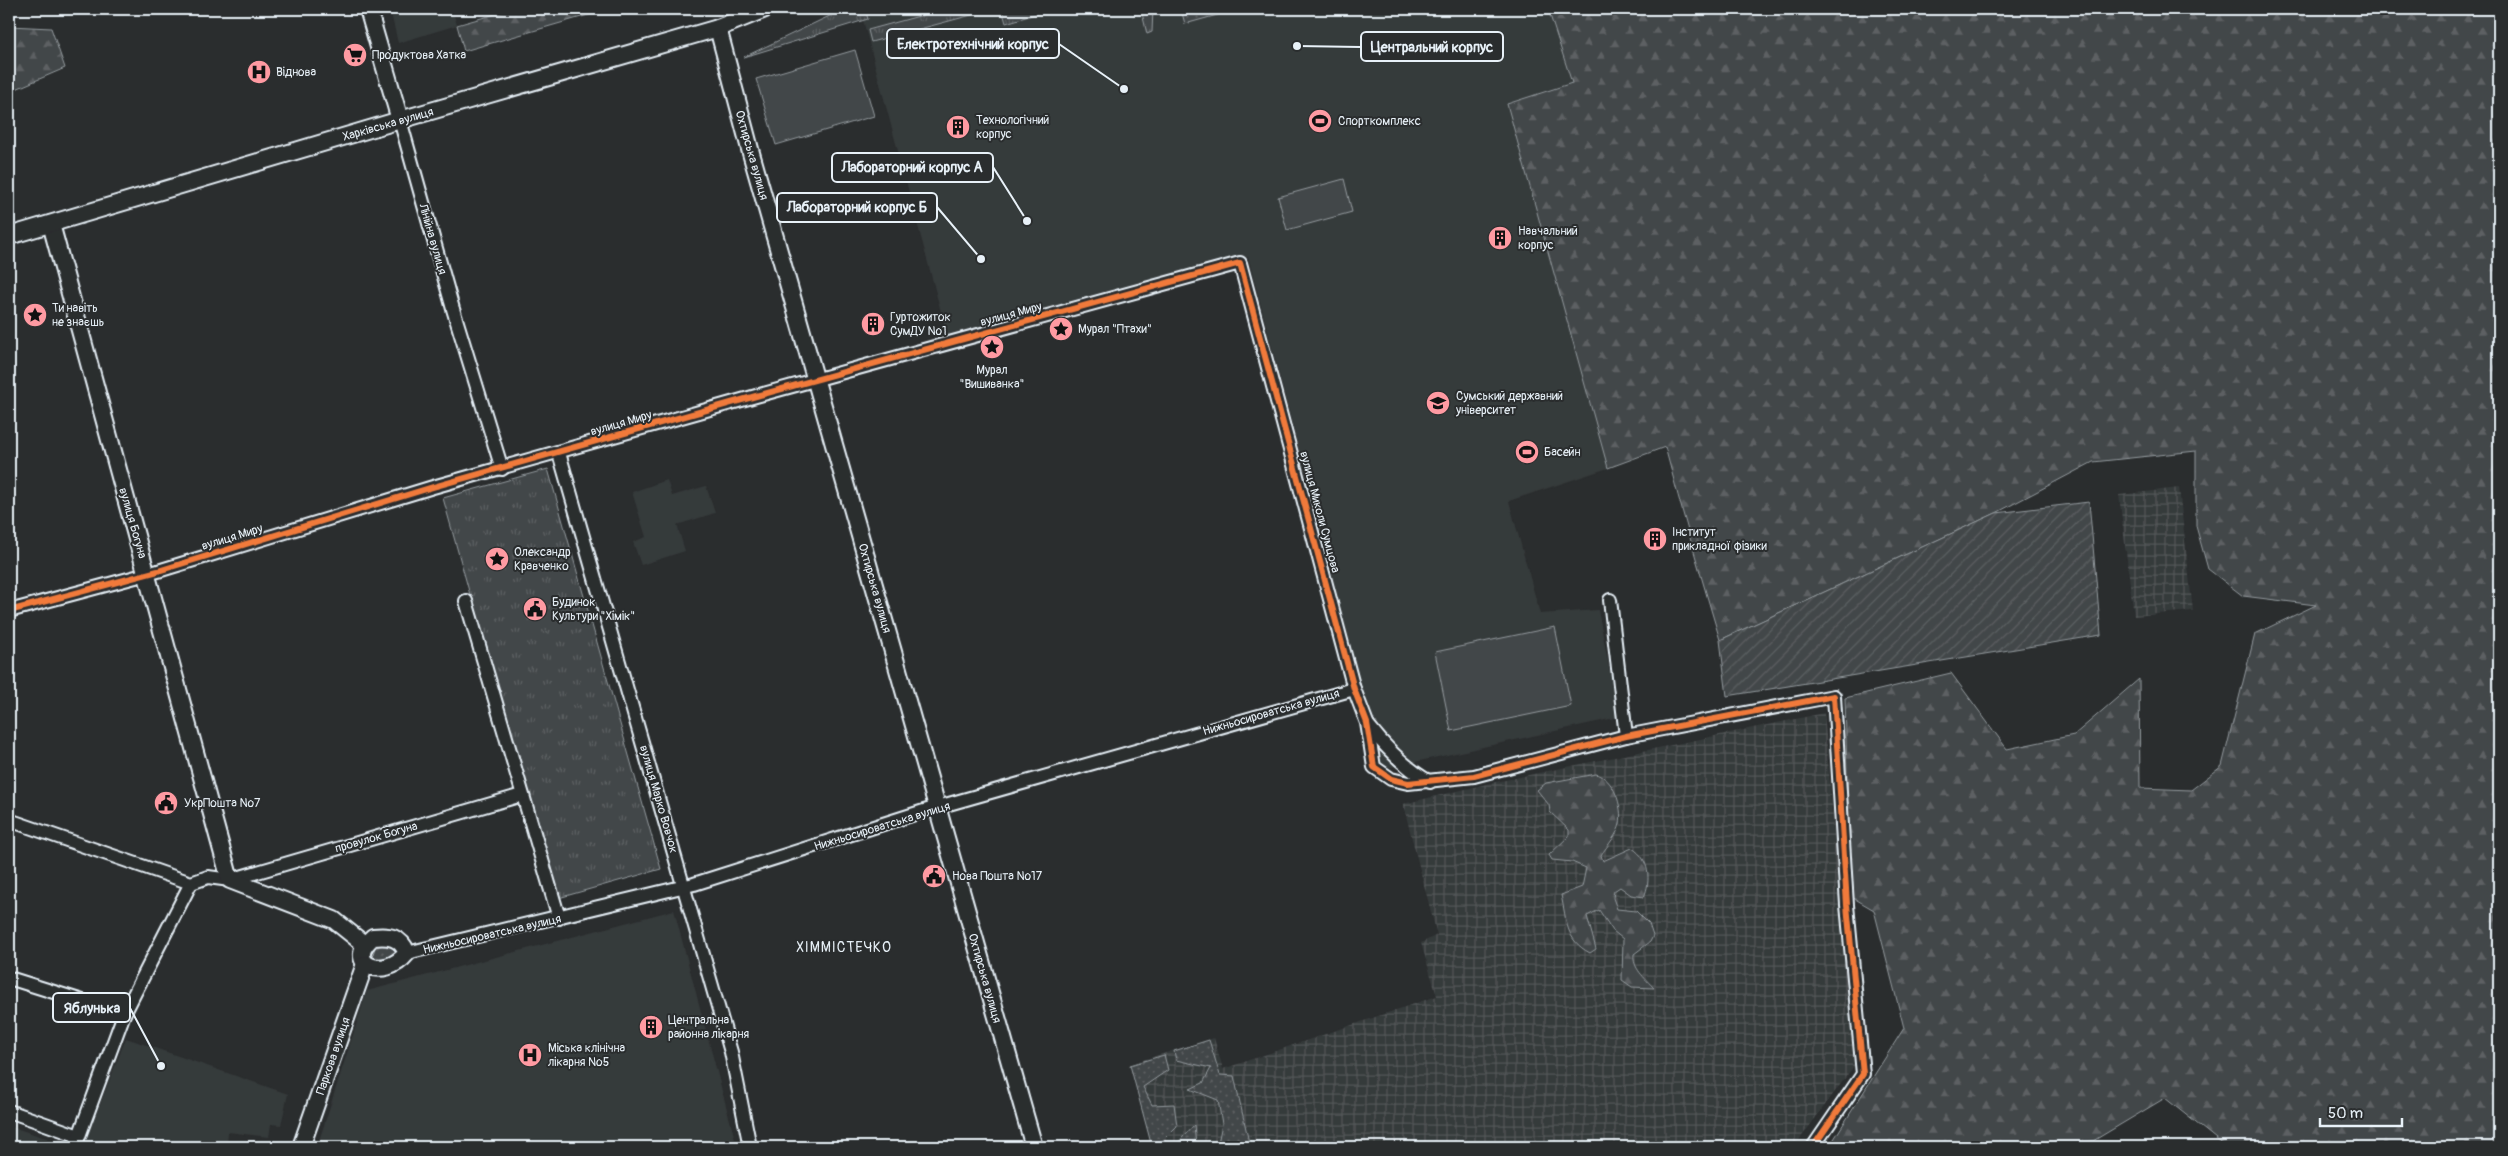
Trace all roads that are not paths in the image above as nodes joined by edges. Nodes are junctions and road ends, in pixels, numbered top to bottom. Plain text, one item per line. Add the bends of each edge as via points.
1 (368, 9) edge
2 (765, 9) edge
3 (718, 28) junction
4 (400, 120) junction
5 (51, 224) junction
6 (9, 236) edge
7 (1240, 263) joint
8 (816, 380) junction
9 (559, 453) junction
10 (502, 469) junction
11 (148, 574) junction
12 (1610, 600) dead end
13 (466, 601) dead end
14 (9, 611) edge
15 (1354, 688) junction
16 (1367, 723) junction
17 (1626, 736) junction
18 (1430, 782) junction
19 (522, 795) junction
20 (936, 808) junction
21 (9, 820) edge
22 (230, 880) junction
23 (191, 883) junction
24 (685, 886) junction
25 (559, 918) junction
26 (364, 944) junction
27 (407, 954) junction
28 (365, 964) junction
29 (9, 978) edge
30 (124, 1014) junction
31 (9, 1112) edge
32 (77, 1142) edge
33 (301, 1147) edge
34 (750, 1147) edge
35 (1034, 1147) edge
36 (1813, 1147) edge

1 - 4 main road, Лінійна вулиця
2 - 3 main road, Харківська вулиця
3 - 4 main road, Харківська вулиця
3 - 8 main road, Охтирська вулиця
4 - 5 main road, Харківська вулиця
4 - 10 street, Лінійна вулиця
5 - 6 main road, Харківська вулиця
5 - 11 main road, вулиця Богуна
7 - 8 street, вулиця Миру
7 - 15 street, вулиця Миколи Сумцова
8 - 9 street, вулиця Миру
8 - 20 main road, Охтирська вулиця
9 - 10 street, вулиця Миру
9 - 24 street, вулиця Марко Вовчок
10 - 11 street, вулиця Миру
11 - 14 street, вулиця Миру
11 - 22 main road, вулиця Богуна
12 - 17 street
13 - 19 street
15 - 16 street, вулиця Миколи Сумцова
15 - 20 street, Нижньосироватська вулиця
16 - 18 street via 1413,772
16 - 18 street, вулиця Миколи Сумцова via 1374,767 1391,779 1408,783
17 - 18 street via 1474,776
17 - 36 street via 1834,696 1847,904 1863,1074
19 - 22 street, провулок Богуна
19 - 25 street
20 - 24 street, Нижньосироватська вулиця
20 - 35 main road, Охтирська вулиця
21 - 23 street
22 - 23 street via 208,877
22 - 26 main road via 334,920
23 - 30 street
24 - 25 street, Нижньосироватська вулиця
24 - 34 street, вулиця Марко Вовчок via 731,1052
25 - 27 street, Нижньосироватська вулиця
26 - 27 main road, Нижньосироватська вулиця via 373,938 391,937 399,940
26 - 28 main road
27 - 28 main road, Нижньосироватська вулиця via 393,966 380,969
28 - 33 main road, Паркова вулиця
29 - 30 street
30 - 32 street
31 - 32 street

